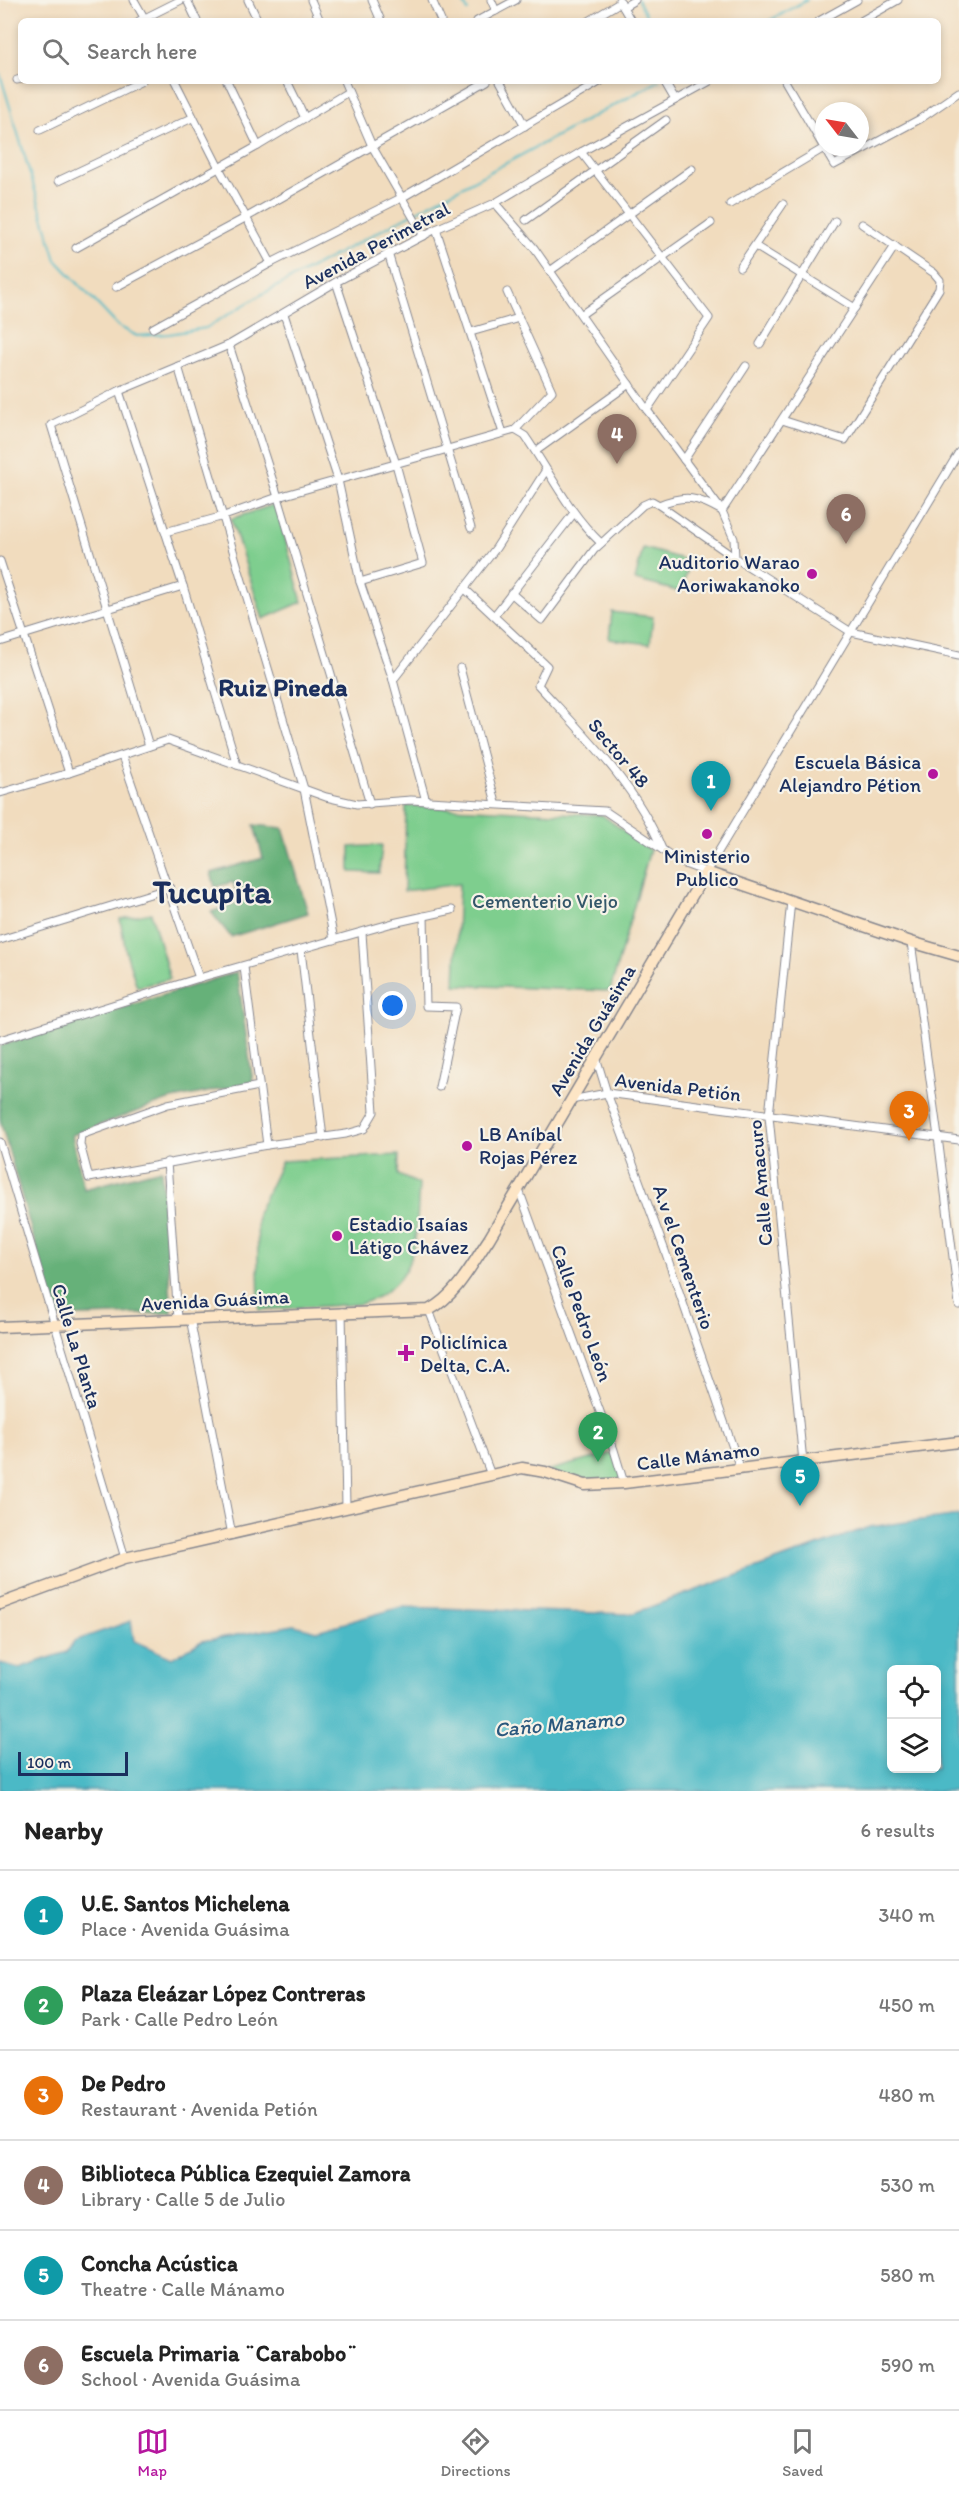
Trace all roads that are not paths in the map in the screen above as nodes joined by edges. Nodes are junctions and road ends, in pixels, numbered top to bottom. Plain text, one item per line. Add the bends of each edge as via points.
1 (134, 0) edge
2 (181, 0) edge
3 (187, 0) edge
4 (248, 0) edge
5 (311, 0) edge
6 (372, 0) edge
7 (432, 0) edge
8 (491, 0) edge
9 (516, 0) edge
10 (635, 0) edge
11 (857, 0) edge
12 (898, 0) edge
13 (623, 4) edge
14 (496, 11) junction
15 (142, 18) edge
16 (147, 18) edge
17 (196, 18) edge
18 (257, 18) edge
19 (319, 18) edge
20 (380, 18) edge
21 (440, 18) edge
22 (483, 18) edge
23 (595, 18) edge
24 (630, 18) edge
25 (824, 18) edge
26 (866, 18) edge
27 (135, 84) edge
28 (176, 84) edge
29 (228, 84) edge
30 (288, 84) edge
31 (345, 84) edge
32 (482, 84) edge
33 (502, 84) edge
34 (596, 84) edge
35 (667, 84) edge
36 (704, 84) edge
37 (787, 84) edge
38 (348, 92) junction
39 (959, 92) edge
40 (675, 100) junction
41 (192, 118) junction
42 (304, 118) junction
43 (666, 120) dead end
44 (525, 126) junction
45 (40, 130) dead end
46 (815, 133) edge
47 (258, 146) junction
48 (372, 146) junction
49 (869, 146) edge
50 (581, 152) junction
51 (815, 153) edge
52 (829, 156) edge
53 (851, 156) edge
54 (219, 168) junction
55 (692, 169) dead end
56 (596, 170) junction
57 (58, 181) dead end
58 (403, 197) junction
59 (495, 203) junction
60 (730, 204) dead end
61 (783, 204) dead end
62 (630, 213) junction
63 (247, 218) junction
64 (526, 220) dead end
65 (835, 221) dead end
66 (711, 223) dead end
67 (862, 224) dead end
68 (436, 229) junction
69 (424, 236) junction
70 (755, 246) junction
71 (895, 246) junction
72 (76, 248) dead end
73 (388, 254) junction
74 (663, 257) junction
75 (271, 263) junction
76 (740, 267) dead end
77 (550, 271) junction
78 (801, 275) junction
79 (336, 282) junction
80 (116, 287) dead end
81 (507, 292) dead end
82 (855, 308) junction
83 (284, 314) junction
84 (582, 314) junction
85 (519, 318) junction
86 (153, 328) dead end
87 (471, 332) junction
88 (760, 344) dead end
89 (229, 345) junction
90 (178, 366) junction
91 (746, 366) dead end
92 (629, 384) junction
93 (119, 391) junction
94 (647, 410) junction
95 (782, 420) junction
96 (515, 430) junction
97 (503, 433) junction
98 (447, 449) junction
99 (536, 451) junction
100 (959, 452) edge
101 (684, 460) junction
102 (396, 464) junction
103 (546, 470) junction
104 (338, 480) junction
105 (278, 497) junction
106 (658, 505) junction
107 (722, 511) junction
108 (574, 513) junction
109 (224, 516) junction
110 (471, 528) dead end
111 (165, 532) junction
112 (601, 543) junction
113 (735, 558) junction
114 (0, 561) edge
115 (360, 582) junction
116 (183, 586) junction
117 (464, 588) junction
118 (511, 593) junction
119 (108, 608) junction
120 (494, 616) junction
121 (850, 632) junction
122 (23, 636) junction
123 (0, 642) edge
124 (959, 655) edge
125 (460, 668) dead end
126 (393, 680) junction
127 (149, 746) junction
128 (122, 756) junction
129 (237, 765) junction
130 (69, 773) junction
131 (304, 789) junction
132 (0, 793) edge
133 (426, 801) junction
134 (496, 803) junction
135 (370, 804) junction
136 (662, 850) junction
137 (706, 872) junction
138 (170, 888) junction
139 (790, 901) junction
140 (452, 910) dead end
141 (424, 916) junction
142 (362, 933) junction
143 (0, 939) edge
144 (334, 940) junction
145 (911, 942) junction
146 (301, 950) junction
147 (959, 956) edge
148 (244, 967) junction
149 (199, 978) junction
150 (0, 1040) edge
151 (596, 1057) junction
152 (259, 1086) junction
153 (439, 1087) dead end
154 (607, 1093) junction
155 (571, 1100) junction
156 (770, 1116) junction
157 (938, 1137) junction
158 (323, 1138) junction
159 (959, 1140) edge
160 (0, 1142) edge
161 (267, 1145) junction
162 (166, 1162) junction
163 (519, 1190) junction
164 (959, 1305) edge
165 (429, 1310) junction
166 (342, 1312) junction
167 (190, 1318) junction
168 (178, 1319) junction
169 (54, 1325) junction
170 (0, 1327) edge
171 (959, 1442) edge
172 (803, 1462) junction
173 (740, 1468) junction
174 (491, 1475) junction
175 (624, 1483) junction
176 (346, 1507) junction
177 (232, 1535) junction
178 (125, 1558) junction
179 (0, 1604) edge

1 - 15 street
2 - 16 street
3 - 17 street
4 - 18 street
5 - 19 street
6 - 20 street
7 - 21 street
8 - 14 street
9 - 14 street
10 - 13 street
11 - 25 street
12 - 26 street
13 - 23 street
13 - 24 street
14 - 22 street
27 - 45 street
28 - 41 street
29 - 47 street
30 - 42 street
31 - 38 street
32 - 48 street
33 - 44 street
34 - 44 street
35 - 40 street
36 - 40 street, Avenida Perimetral
37 - 46 street
38 - 42 street
38 - 48 street
39 - 49 street
40 - 50 street, Avenida Perimetral
41 - 54 street
41 - 57 street
42 - 47 street
43 - 56 street
44 - 58 street
47 - 54 street
48 - 58 street
48 - 63 street
50 - 56 street
50 - 59 street, Avenida Perimetral
51 - 60 street
52 - 53 street via 834,165
54 - 63 street
54 - 72 street
55 - 62 street
56 - 62 street
56 - 64 street
58 - 69 street
58 - 75 street
59 - 68 street, Avenida Perimetral
59 - 77 street
61 - 70 street
62 - 74 street
62 - 77 street
63 - 75 street
63 - 80 street
65 - 78 street
66 - 74 street
67 - 71 street
68 - 69 street, Avenida Perimetral
68 - 87 street
69 - 73 street, Avenida Perimetral
70 - 76 street
70 - 78 street
71 - 82 street
71 - 95 street via 934,273 940,280 939,288 845,440
73 - 79 street, Avenida Perimetral
73 - 98 street
74 - 84 street
74 - 94 street via 709,318
75 - 86 street
77 - 84 street
78 - 82 street
78 - 88 street
79 - 83 street, Avenida Perimetral
79 - 102 street
81 - 85 street
82 - 95 street
83 - 89 street, Avenida Perimetral
83 - 104 street
84 - 92 street
85 - 87 street
85 - 96 street via 552,391
87 - 97 street
89 - 90 street, Avenida Perimetral
89 - 105 street
90 - 93 street, Avenida Perimetral
90 - 109 street
91 - 101 street
92 - 94 street
92 - 99 street
93 - 111 street
93 - 119 street, Avenida Perimetral via 51,425
94 - 101 street
95 - 107 street
96 - 97 street
96 - 99 street via 525,435
97 - 98 street
98 - 102 street
98 - 110 street
99 - 103 street
100 - 121 street, Avenida Guásima
101 - 107 street
102 - 104 street
102 - 115 street via 423,563
103 - 108 street
103 - 117 street via 496,548
104 - 105 street
104 - 115 street
105 - 109 street
105 - 135 street
106 - 107 street via 692,497
106 - 112 street via 652,501 643,505
106 - 113 street
107 - 113 street via 734,539
108 - 112 street
108 - 118 street
109 - 111 street
109 - 131 street
111 - 116 street
112 - 118 street via 542,620
113 - 121 street
114 - 122 street
115 - 126 street
116 - 119 street
116 - 129 street
117 - 120 street
117 - 126 street
118 - 120 street
119 - 122 street
119 - 127 street
120 - 136 street, Sector 48 via 548,666 538,685 635,796
121 - 124 street
121 - 137 street, Avenida Guásima
122 - 123 street
122 - 130 street
125 - 134 street
126 - 133 street
127 - 128 street
127 - 129 street via 168,740
128 - 130 street
128 - 138 street
129 - 131 street
130 - 132 street
131 - 135 street via 343,802
131 - 144 street
133 - 134 street
133 - 135 street
134 - 136 street via 606,811
136 - 137 street
137 - 139 main road
137 - 151 main road, Avenida Guásima
138 - 143 street
138 - 149 street
139 - 145 main road
139 - 156 street, Calle Amacuro
140 - 141 street
141 - 142 street
141 - 153 street via 426,1006 456,1007
142 - 144 street
142 - 158 street via 374,1112 364,1129
144 - 146 street
145 - 147 main road
145 - 157 street
146 - 148 street
146 - 158 street
148 - 149 street
148 - 152 street
149 - 150 street
151 - 154 street, A.v el Cementerio
151 - 155 main road, Avenida Guásima
152 - 161 street
152 - 162 street via 168,1104 81,1135 89,1178
154 - 155 street, Avenida Petión
154 - 156 street, Avenida Petión
154 - 173 street, A.v el Cementerio
155 - 163 main road, Avenida Guásima
156 - 157 street, Avenida Petión
156 - 172 street, Calle Amacuro
157 - 159 street, Avenida Petión
157 - 164 street
158 - 161 street
160 - 169 street, Calle La Planta
161 - 162 street
162 - 168 street
163 - 165 main road, Avenida Guásima via 462,1280
163 - 175 street, Calle Pedro León
165 - 166 main road, Avenida Guásima
165 - 174 street
166 - 167 main road, Avenida Guásima
166 - 176 street
167 - 168 main road, Avenida Guásima
167 - 177 street
168 - 169 main road, Avenida Guásima
169 - 170 main road, Avenida Guásima
169 - 178 street, Calle La Planta
171 - 172 main road, Calle Mánamo
172 - 173 main road, Calle Mánamo
173 - 175 main road, Calle Mánamo
174 - 175 main road, Calle Mánamo via 522,1468 585,1485
174 - 176 main road
176 - 177 main road
177 - 178 main road
178 - 179 main road

